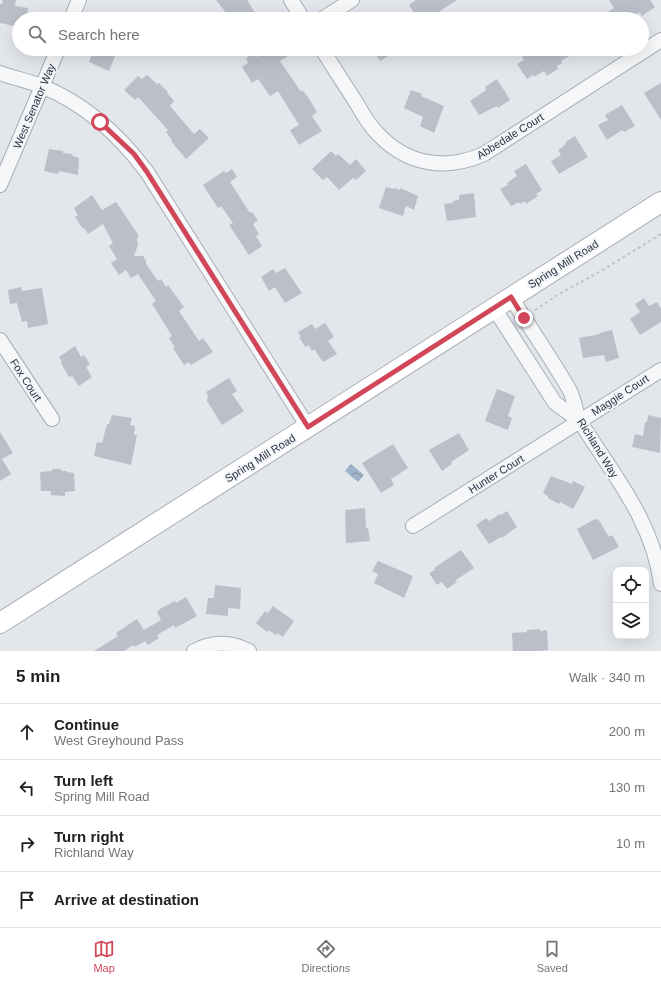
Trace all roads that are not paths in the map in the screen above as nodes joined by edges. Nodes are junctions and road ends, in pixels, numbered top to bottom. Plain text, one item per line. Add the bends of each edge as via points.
1 (79, 0) edge
2 (291, 0) edge
3 (352, 0) edge
4 (74, 12) edge
5 (299, 12) edge
6 (333, 12) edge
7 (661, 40) edge
8 (649, 48) edge
9 (55, 56) edge
10 (326, 56) edge
11 (636, 56) edge
12 (0, 73) edge
13 (42, 87) junction
14 (0, 185) edge
15 (661, 202) edge
16 (511, 297) junction
17 (494, 308) junction
18 (0, 340) edge
19 (661, 370) edge
20 (52, 419) dead end
21 (580, 421) junction
22 (308, 427) junction
23 (413, 526) dead end
24 (661, 584) edge
25 (0, 623) edge
26 (194, 651) edge
27 (249, 651) edge

1 - 4 street
2 - 5 street
3 - 6 street
7 - 8 street, Abbedale Court
9 - 13 street, West Senator Way
10 - 11 street, Abbedale Court via 370,125 391,147 403,155 418,160 447,164 484,154
12 - 13 street
13 - 14 street, West Senator Way
13 - 22 street via 70,101 100,122 134,154
15 - 16 street, Spring Mill Road
16 - 17 street, Spring Mill Road
16 - 21 street, Richland Way via 570,391
17 - 21 street via 555,403
17 - 22 street, Spring Mill Road
18 - 20 street, Fox Court
19 - 21 street, Maggie Court
21 - 23 street, Hunter Court
21 - 24 street, Richland Way via 637,510 659,566
22 - 25 street, Spring Mill Road
26 - 27 street via 202,646 217,643 232,644

